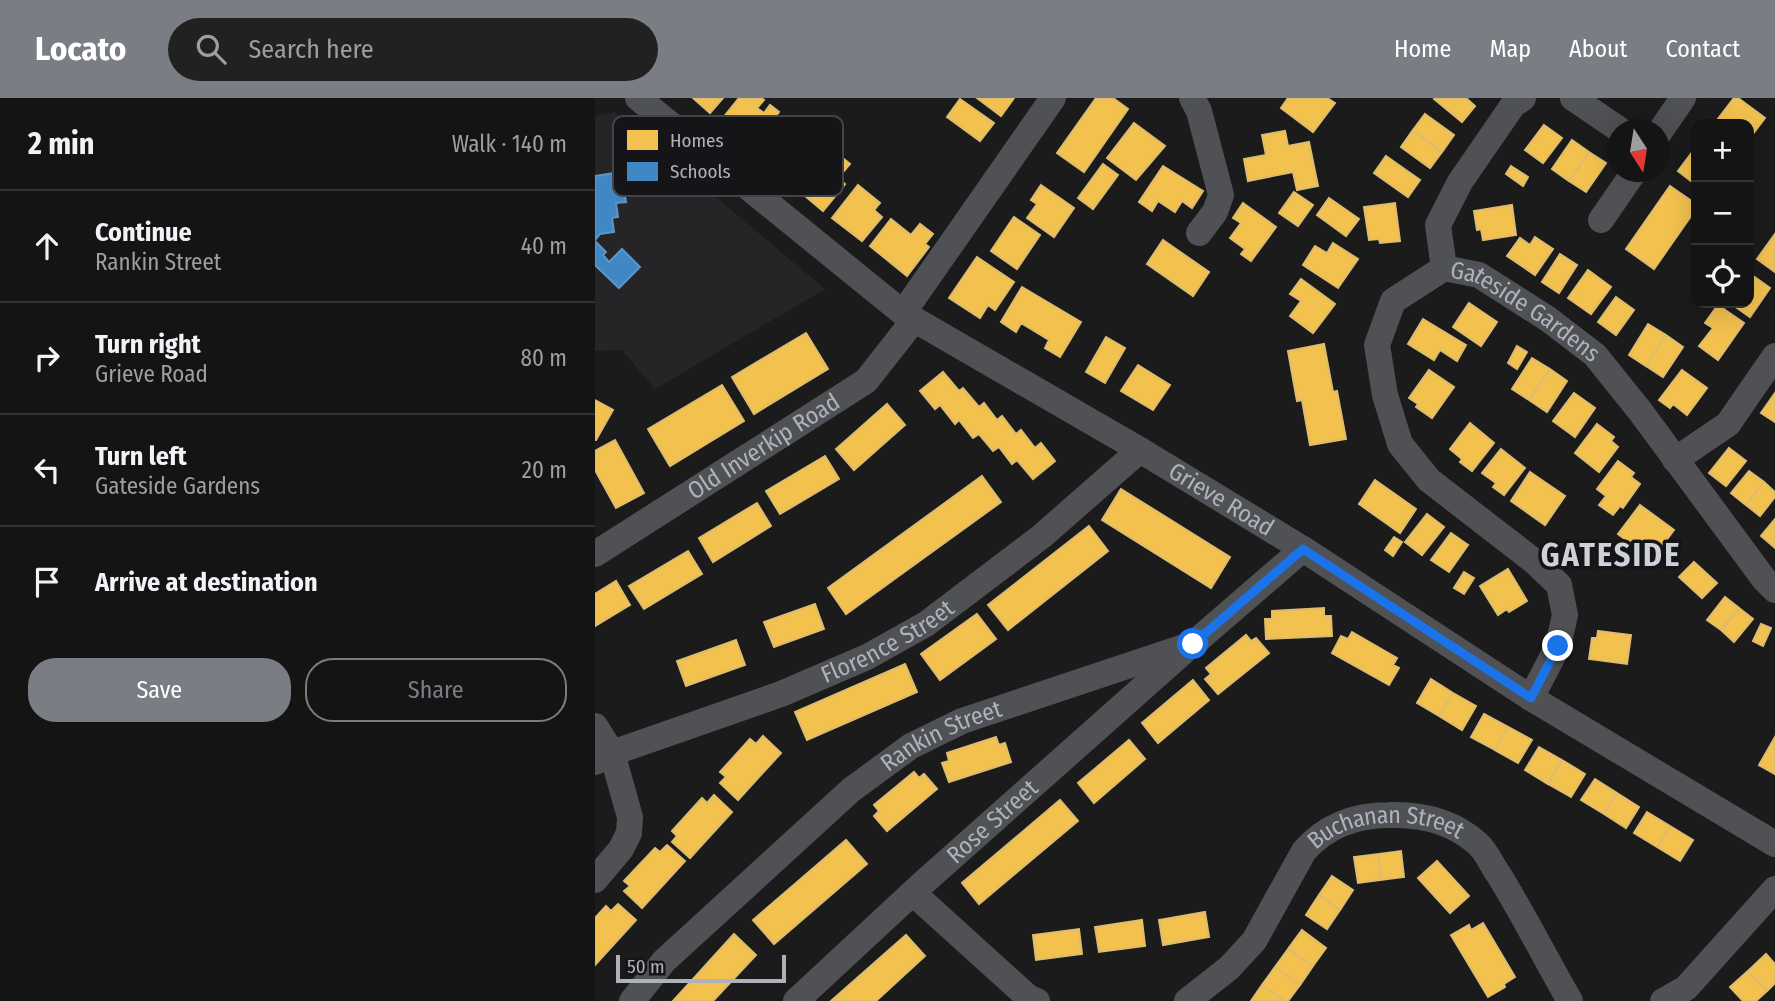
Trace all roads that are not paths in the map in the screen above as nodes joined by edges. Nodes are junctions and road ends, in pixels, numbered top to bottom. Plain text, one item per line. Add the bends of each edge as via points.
1 (638, 98) edge
2 (1053, 98) edge
3 (1192, 98) edge
4 (1523, 98) edge
5 (1573, 98) edge
6 (1683, 98) edge
7 (660, 116) edge
8 (1669, 119) edge
9 (1607, 121) edge
10 (1627, 182) edge
11 (759, 196) edge
12 (1601, 220) dead end
13 (1199, 233) dead end
14 (1444, 268) junction
15 (909, 317) junction
16 (1775, 356) edge
17 (1139, 450) junction
18 (1675, 460) junction
19 (1303, 549) junction
20 (595, 554) edge
21 (1775, 590) edge
22 (1193, 644) junction
23 (1531, 698) junction
24 (595, 726) edge
25 (603, 758) edge
26 (1775, 844) edge
27 (595, 880) edge
28 (1775, 889) edge
29 (913, 892) junction
30 (632, 1001) edge
31 (796, 1001) edge
32 (1037, 1001) edge
33 (1187, 1001) edge
34 (1570, 1001) edge
35 (1663, 1001) edge

1 - 7 street, Grieve Road
2 - 15 street, Old Inverkip Road
3 - 13 street via 1221,195
4 - 14 street via 1513,104 1460,182 1438,225
5 - 9 street
6 - 8 street
10 - 12 street
11 - 15 street, Grieve Road
14 - 18 street, Gateside Gardens via 1479,275 1595,355
14 - 23 street, Gateside Gardens via 1393,302 1377,345 1385,396 1400,444 1429,480 1559,585 1566,615 1558,646
15 - 17 street, Grieve Road
15 - 20 street, Old Inverkip Road via 866,381
16 - 18 street via 1728,424
17 - 19 street, Grieve Road
17 - 25 street, Florence Street via 1042,536 926,624 867,657 781,694
18 - 21 street, Gateside Gardens
19 - 22 street, Rankin Street
19 - 23 street, Grieve Road
22 - 29 street, Rose Street
22 - 30 street, Rankin Street via 962,721 911,746 851,790 694,933
23 - 26 street, Grieve Road
24 - 25 street
25 - 27 street via 630,817 629,833
28 - 35 street via 1686,988
29 - 31 street, Rose Street
29 - 32 street
33 - 34 street, Buchanan Street via 1254,941 1313,840 1348,821 1416,814 1452,826 1480,845

